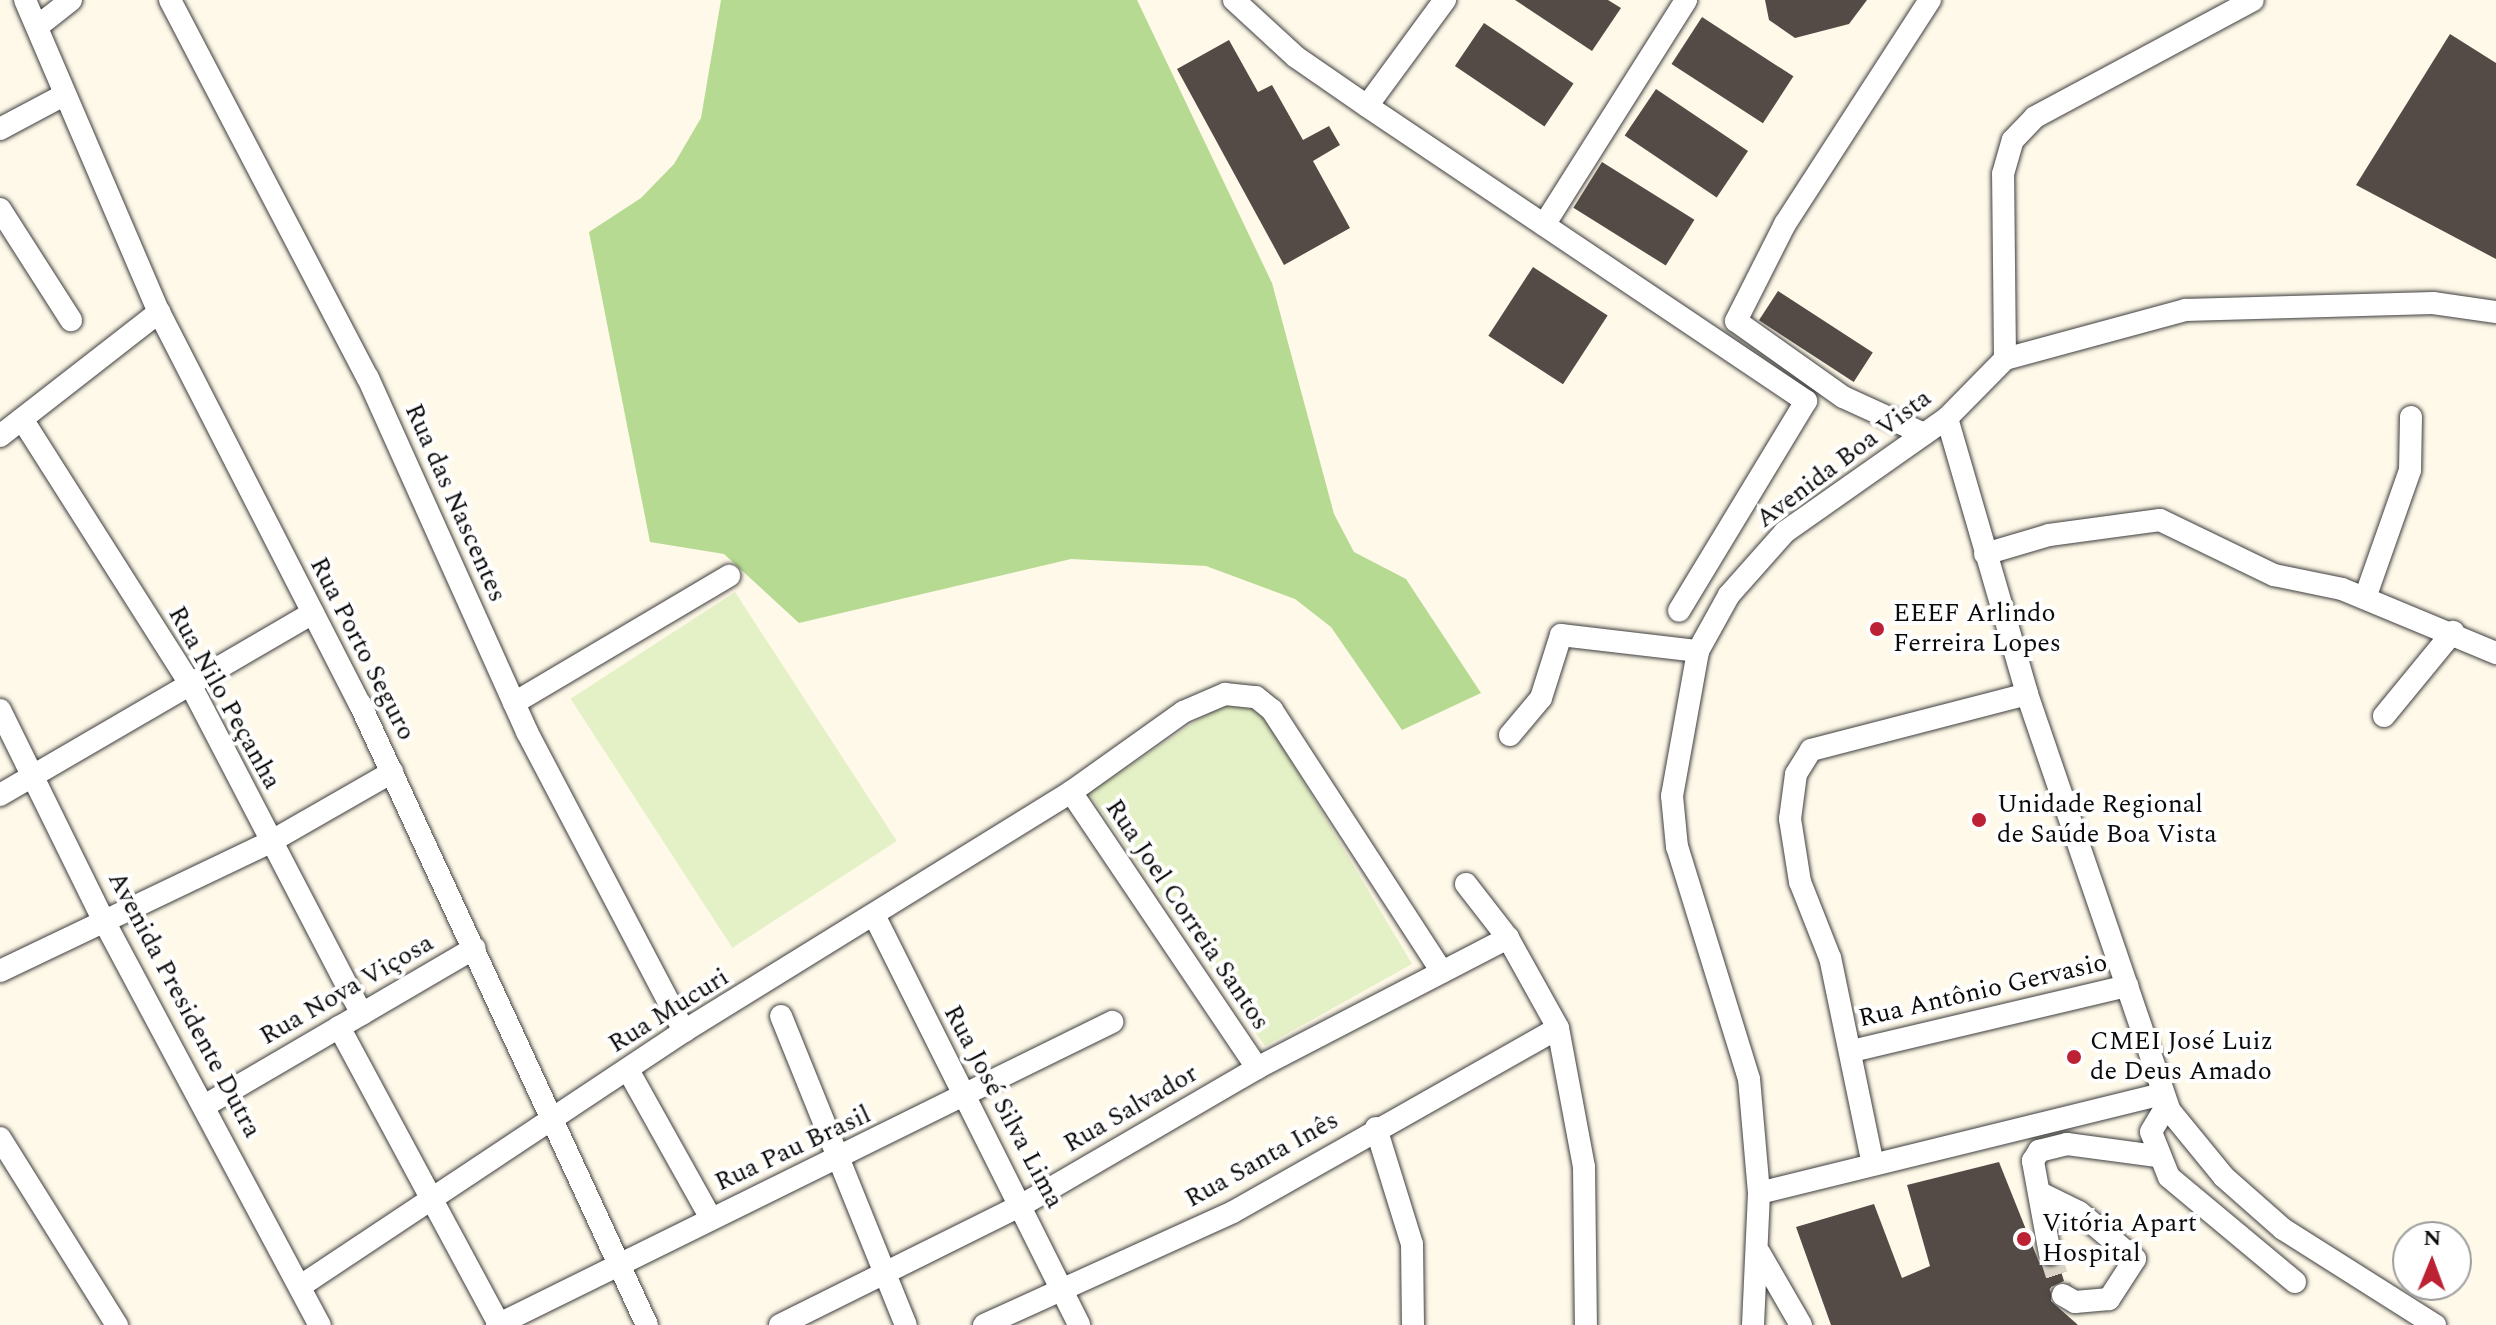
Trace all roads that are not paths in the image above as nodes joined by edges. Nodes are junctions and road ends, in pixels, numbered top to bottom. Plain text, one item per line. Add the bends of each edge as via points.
1 (25, 0) edge
2 (71, 0) edge
3 (170, 0) edge
4 (1234, 0) edge
5 (1445, 0) edge
6 (1686, 0) edge
7 (1930, 0) edge
8 (2253, 0) edge
9 (38, 26) junction
10 (62, 96) junction
11 (1367, 106) junction
12 (0, 129) edge
13 (0, 209) edge
14 (1544, 225) junction
15 (159, 312) junction
16 (2496, 312) edge
17 (71, 320) dead end
18 (2005, 359) junction
19 (1843, 397) junction
20 (1806, 401) junction
21 (2411, 417) dead end
22 (1947, 418) junction
23 (22, 419) junction
24 (1924, 434) junction
25 (0, 436) edge
26 (1985, 554) junction
27 (729, 576) dead end
28 (2365, 598) junction
29 (1679, 611) dead end
30 (313, 613) junction
31 (2453, 632) junction
32 (1698, 651) junction
33 (2496, 653) edge
34 (190, 684) junction
35 (2027, 694) junction
36 (514, 703) junction
37 (0, 710) edge
38 (2384, 716) dead end
39 (1510, 735) dead end
40 (392, 772) junction
41 (36, 774) junction
42 (1071, 792) junction
43 (0, 795) edge
44 (270, 842) junction
45 (1466, 884) dead end
46 (875, 917) junction
47 (105, 923) junction
48 (1508, 938) junction
49 (475, 948) junction
50 (0, 971) edge
51 (1442, 972) junction
52 (2127, 986) junction
53 (362, 1014) junction
54 (781, 1016) dead end
55 (1112, 1022) dead end
56 (339, 1027) junction
57 (1558, 1028) junction
58 (684, 1031) junction
59 (1852, 1051) junction
60 (1257, 1068) junction
61 (628, 1070) junction
62 (963, 1097) junction
63 (2164, 1099) junction
64 (206, 1105) junction
65 (548, 1119) junction
66 (1376, 1128) junction
67 (0, 1138) edge
68 (2157, 1156) junction
69 (1872, 1160) junction
70 (839, 1162) junction
71 (1759, 1193) junction
72 (2040, 1193) junction
73 (433, 1203) junction
74 (1022, 1205) junction
75 (710, 1217) junction
76 (2241, 1241) junction
77 (1759, 1253) junction
78 (2050, 1254) tunnel mouth
79 (619, 1258) junction
80 (885, 1272) junction
81 (2270, 1272) dead end
82 (2295, 1282) dead end
83 (302, 1285) junction
84 (1065, 1289) junction
85 (2063, 1295) dead end
86 (498, 1324) edge
87 (117, 1325) edge
88 (320, 1325) edge
89 (647, 1325) edge
90 (780, 1325) edge
91 (906, 1325) edge
92 (984, 1325) edge
93 (1079, 1325) edge
94 (1413, 1325) edge
95 (1586, 1325) edge
96 (1753, 1325) edge
97 (1801, 1325) edge
98 (2435, 1325) edge

1 - 9 street, Rua Porto Seguro
2 - 9 street
3 - 36 street, Rua das Nascentes via 368,378
4 - 11 street via 1296,57
5 - 11 street
6 - 14 street
7 - 19 street via 1785,224 1736,321
8 - 18 street via 2035,117 2013,140 2003,174
9 - 10 street, Rua Porto Seguro
10 - 12 street
10 - 15 street, Rua Porto Seguro
11 - 14 street
13 - 17 street
14 - 20 street
15 - 23 street
15 - 30 street, Rua Porto Seguro
16 - 18 street via 2433,303 2185,310
18 - 22 street, Avenida Boa Vista
19 - 20 street
19 - 24 street
20 - 29 street
21 - 28 street via 2410,470
22 - 24 street, Avenida Boa Vista
22 - 26 street
23 - 25 street
23 - 34 street, Rua Nilo Peçanha
24 - 32 street, Avenida Boa Vista via 1785,532 1729,595
26 - 28 street via 2049,535 2160,520 2274,575
26 - 35 street
27 - 36 street
28 - 31 street
30 - 34 street
30 - 40 street, Rua Porto Seguro
31 - 33 street
31 - 38 street
32 - 39 street via 1561,635 1541,698
32 - 71 street, Avenida Boa Vista via 1679,728 1672,796 1677,847 1749,1079
34 - 41 street
34 - 44 street, Rua Nilo Peçanha
35 - 52 street
35 - 59 street via 1811,750 1796,774 1790,819 1800,882 1830,958
36 - 58 street, Rua das Nascentes
37 - 41 street, Avenida Presidente Dutra
40 - 44 street
40 - 49 street, Rua Porto Seguro
41 - 43 street
41 - 47 street, Avenida Presidente Dutra
42 - 46 street, Rua Mucuri
42 - 51 street, Rua Mucuri via 1183,712 1225,694 1256,697 1272,710
42 - 60 street, Rua Joel Correia Santos
44 - 47 street
44 - 53 street, Rua Nilo Peçanha
45 - 48 street
46 - 58 street, Rua Mucuri
46 - 62 street, Rua José Silva Lima
47 - 50 street
47 - 64 street, Avenida Presidente Dutra
48 - 51 street, Rua Salvador
48 - 57 street
49 - 53 street, Rua Nova Viçosa
49 - 65 street, Rua Porto Seguro
51 - 60 street, Rua Salvador
52 - 59 street, Rua Antônio Gervasio
52 - 63 street
53 - 56 street, Rua Nova Viçosa
54 - 70 street
55 - 62 street, Rua Pau Brasil
56 - 64 street, Rua Nova Viçosa
56 - 73 street
57 - 66 street, Rua Santa Inês
57 - 95 street via 1584,1167
58 - 61 street, Rua Mucuri
59 - 69 street
60 - 74 street, Rua Salvador
61 - 65 street, Rua Mucuri
61 - 75 street
62 - 70 street, Rua Pau Brasil
62 - 74 street, Rua José Silva Lima
63 - 68 street via 2151,1132
63 - 69 street
63 - 98 street via 2224,1177 2283,1229
64 - 83 street, Avenida Presidente Dutra
65 - 73 street, Rua Mucuri
65 - 79 street, Rua Porto Seguro
66 - 84 street, Rua Santa Inês via 1245,1206
66 - 94 street via 1412,1244
67 - 87 street
68 - 72 street via 2050,1145 2033,1161
68 - 76 street via 2187,1196
69 - 71 street
70 - 75 street, Rua Pau Brasil
70 - 80 street
71 - 77 street, Avenida Boa Vista
72 - 78 street
72 - 85 street via 2079,1212 2135,1259 2109,1299 2075,1302
73 - 83 street, Rua Mucuri
73 - 86 street
74 - 80 street, Rua Salvador
74 - 84 street, Rua José Silva Lima
75 - 79 street, Rua Pau Brasil
76 - 81 street
76 - 82 street
77 - 96 street, Avenida Boa Vista
77 - 97 street
79 - 86 street, Rua Pau Brasil
79 - 89 street, Rua Porto Seguro
80 - 90 street, Rua Salvador
80 - 91 street
83 - 88 street, Avenida Presidente Dutra
84 - 92 street, Rua Santa Inês
84 - 93 street, Rua José Silva Lima

